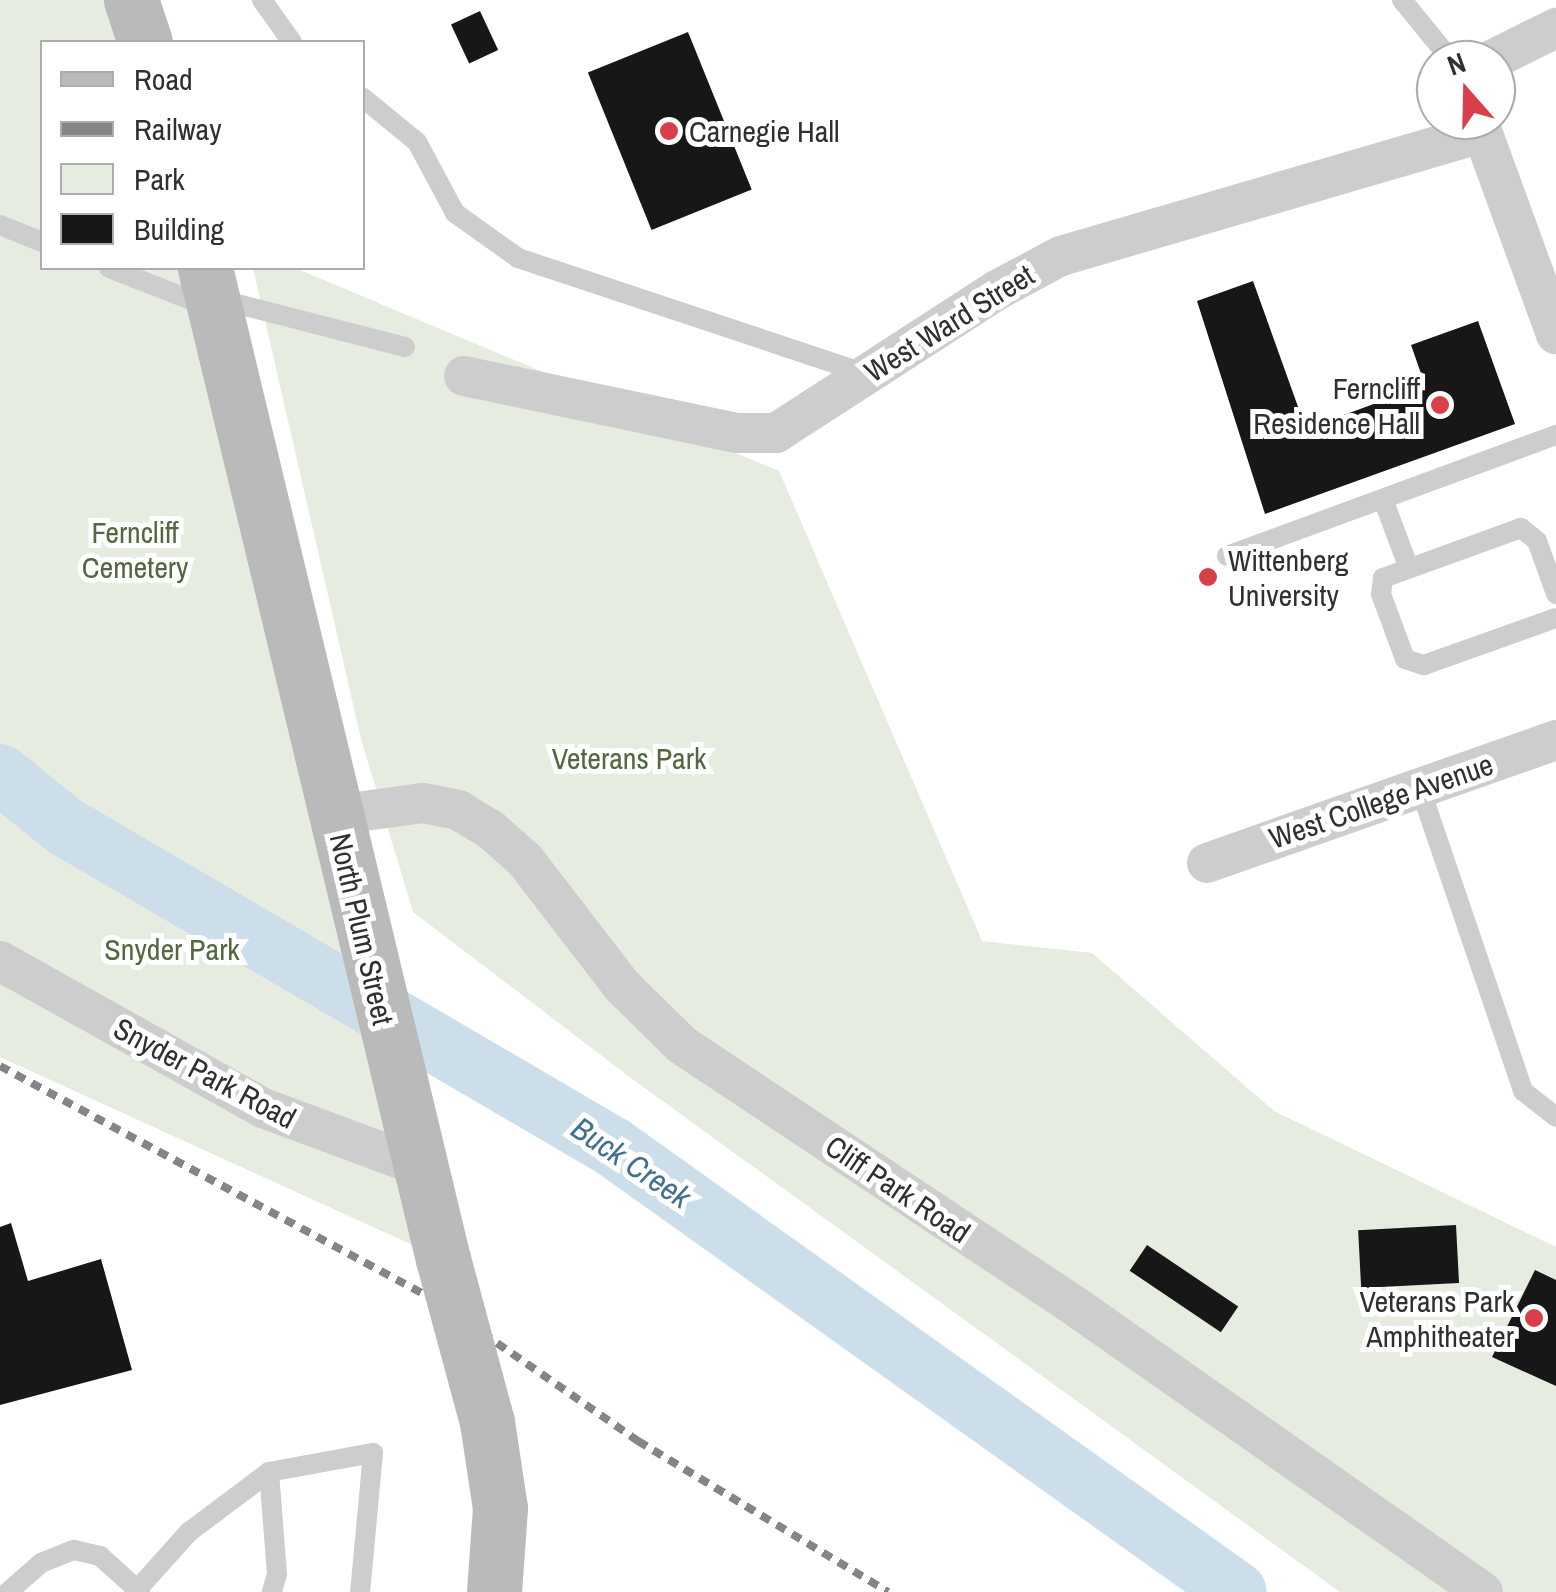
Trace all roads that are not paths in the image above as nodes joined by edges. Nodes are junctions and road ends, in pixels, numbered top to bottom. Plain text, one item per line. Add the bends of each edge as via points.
1 (131, 0) edge
2 (262, 0) edge
3 (1402, 0) edge
4 (1556, 28) edge
5 (144, 40) edge
6 (291, 40) edge
7 (1435, 40) edge
8 (1516, 48) edge
9 (365, 99) edge
10 (1435, 140) edge
11 (1485, 140) edge
12 (0, 225) edge
13 (40, 241) edge
14 (118, 270) edge
15 (211, 291) edge
16 (1556, 334) edge
17 (405, 346) dead end
18 (869, 375) junction
19 (464, 376) dead end
20 (1556, 435) edge
21 (1383, 498) junction
22 (1227, 556) dead end
23 (1408, 566) junction
24 (1556, 594) edge
25 (1556, 618) edge
26 (1556, 740) edge
27 (1420, 788) junction
28 (342, 840) junction
29 (1206, 863) dead end
30 (0, 961) edge
31 (1556, 1116) edge
32 (414, 1146) junction
33 (270, 1472) junction
34 (138, 1591) edge
35 (8, 1592) edge
36 (272, 1592) edge
37 (360, 1592) edge
38 (494, 1592) edge
39 (1483, 1592) edge

1 - 5 main road
2 - 6 lane
3 - 7 lane
4 - 8 street
9 - 18 lane via 416,142 454,213 518,258
10 - 18 street, West Ward Street via 1060,256
11 - 16 street
12 - 13 lane
14 - 15 lane
15 - 17 lane
15 - 28 main road, North Plum Street
18 - 19 street, West Ward Street via 776,433 737,433
20 - 21 lane
21 - 22 lane
21 - 23 lane
23 - 24 lane via 1522,528 1537,541
23 - 25 lane via 1382,578 1381,594 1404,659 1424,665
26 - 27 street, West College Avenue
27 - 29 street, West College Avenue
27 - 31 lane via 1523,1092
28 - 32 main road, North Plum Street
28 - 39 street, Cliff Park Road via 423,803 458,810 490,829 525,860 622,986 682,1045 1078,1309
30 - 32 street, Snyder Park Road via 263,1108
32 - 38 main road, North Plum Street, bridge via 487,1422 500,1508
33 - 34 lane via 190,1532
33 - 36 lane via 277,1574
33 - 37 lane via 373,1452
34 - 35 lane via 100,1556 74,1550 42,1564

